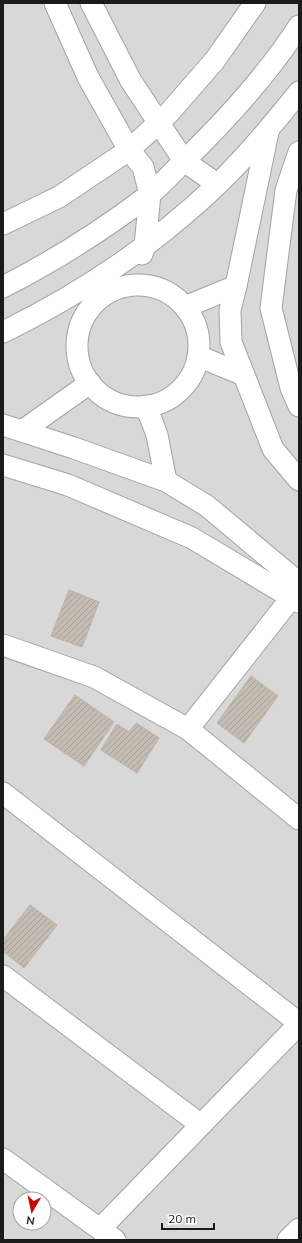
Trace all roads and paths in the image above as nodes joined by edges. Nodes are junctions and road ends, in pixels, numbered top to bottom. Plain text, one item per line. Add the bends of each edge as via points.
1 (55, 3) edge
2 (91, 3) edge
3 (255, 3) edge
4 (299, 26) edge
5 (299, 92) edge
6 (159, 122) junction
7 (268, 129) junction
8 (129, 150) junction
9 (299, 152) edge
10 (184, 161) junction
11 (217, 184) junction
12 (150, 194) junction
13 (3, 224) edge
14 (145, 246) junction
15 (126, 286) junction
16 (236, 286) junction
17 (3, 287) edge
18 (185, 307) junction
19 (86, 314) junction
20 (26, 321) junction
21 (3, 332) edge
22 (198, 356) junction
23 (244, 375) junction
24 (90, 383) junction
25 (146, 406) junction
26 (299, 406) edge
27 (13, 428) edge
28 (3, 465) edge
29 (299, 480) edge
30 (166, 481) junction
31 (297, 594) edge
32 (3, 645) edge
33 (188, 729) junction
34 (3, 793) edge
35 (299, 819) edge
36 (3, 976) edge
37 (299, 1024) edge
38 (201, 1125) junction
39 (3, 1159) edge
40 (299, 1229) edge
41 (107, 1235) edge
42 (288, 1240) edge

1 - 8 street via 88,77
2 - 6 street via 131,81
3 - 6 street via 215,60
4 - 10 street via 242,102
5 - 7 street
6 - 8 street
6 - 10 street
7 - 11 street
7 - 16 street
8 - 12 street via 143,166
8 - 13 street via 59,197
9 - 26 street via 286,190 271,308 291,388
10 - 11 street
10 - 12 street
11 - 14 street
12 - 14 street
12 - 17 street via 65,253
14 - 15 street
14 - 20 street via 107,273
15 - 18 street via 139,285 164,291
15 - 19 street via 102,296
16 - 18 street
16 - 23 street via 230,310 231,342
18 - 22 street via 197,330
19 - 20 street
19 - 24 street via 77,337 77,350 79,362
20 - 21 street
22 - 23 street
22 - 25 street via 194,368 180,389 170,397
23 - 29 street via 273,449
24 - 25 street via 99,392 120,404
24 - 27 street
25 - 30 street via 157,435
27 - 30 street
28 - 31 street via 68,485 192,538
30 - 31 street via 208,506
31 - 33 street
32 - 33 street via 94,677
33 - 35 street
34 - 37 street
36 - 38 street
37 - 38 street
38 - 41 street
39 - 41 street
40 - 42 street

